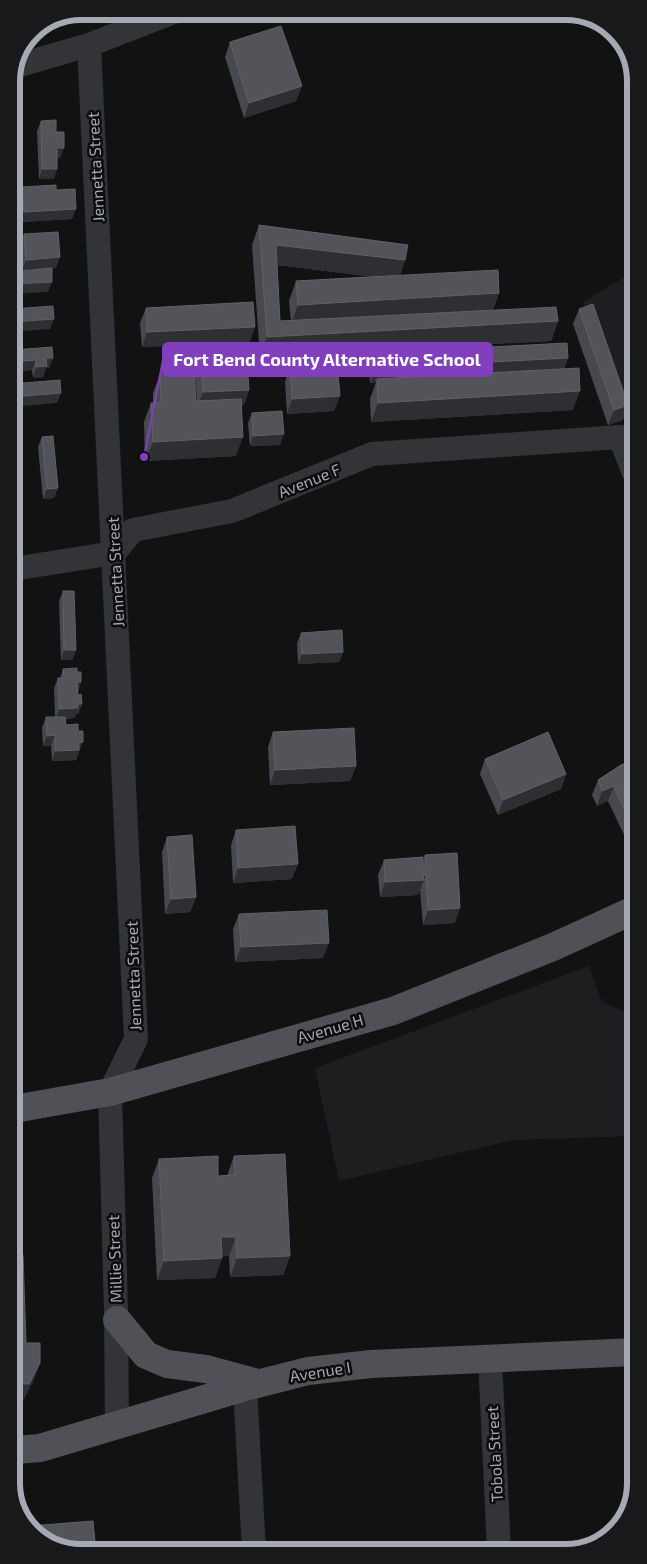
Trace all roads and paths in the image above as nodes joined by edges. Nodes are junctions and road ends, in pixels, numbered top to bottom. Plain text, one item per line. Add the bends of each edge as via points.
1 (153, 20) edge
2 (89, 45) junction
3 (22, 64) edge
4 (627, 455) edge
5 (114, 553) junction
6 (20, 568) edge
7 (627, 913) edge
8 (110, 1092) junction
9 (20, 1108) edge
10 (117, 1320) junction
11 (627, 1352) edge
12 (490, 1358) junction
13 (252, 1385) junction
14 (117, 1427) junction
15 (20, 1450) edge
16 (254, 1544) edge
17 (499, 1544) edge

1 - 2 street
2 - 3 street
2 - 5 street, Jennetta Street
4 - 5 street, Avenue F via 620,437 372,454 232,511 133,530
5 - 6 street
5 - 8 street, Jennetta Street via 136,1039
7 - 8 main road, Avenue H via 553,947 393,1010
8 - 9 main road, Avenue H
8 - 10 street, Millie Street
10 - 13 main road via 146,1355 167,1364 206,1369
10 - 14 street, Millie Street
11 - 12 main road, Avenue I
12 - 13 main road, Avenue I via 315,1370
12 - 17 street, Tobola Street
13 - 14 main road, Avenue I
13 - 16 street
14 - 15 main road, Avenue I via 40,1448

